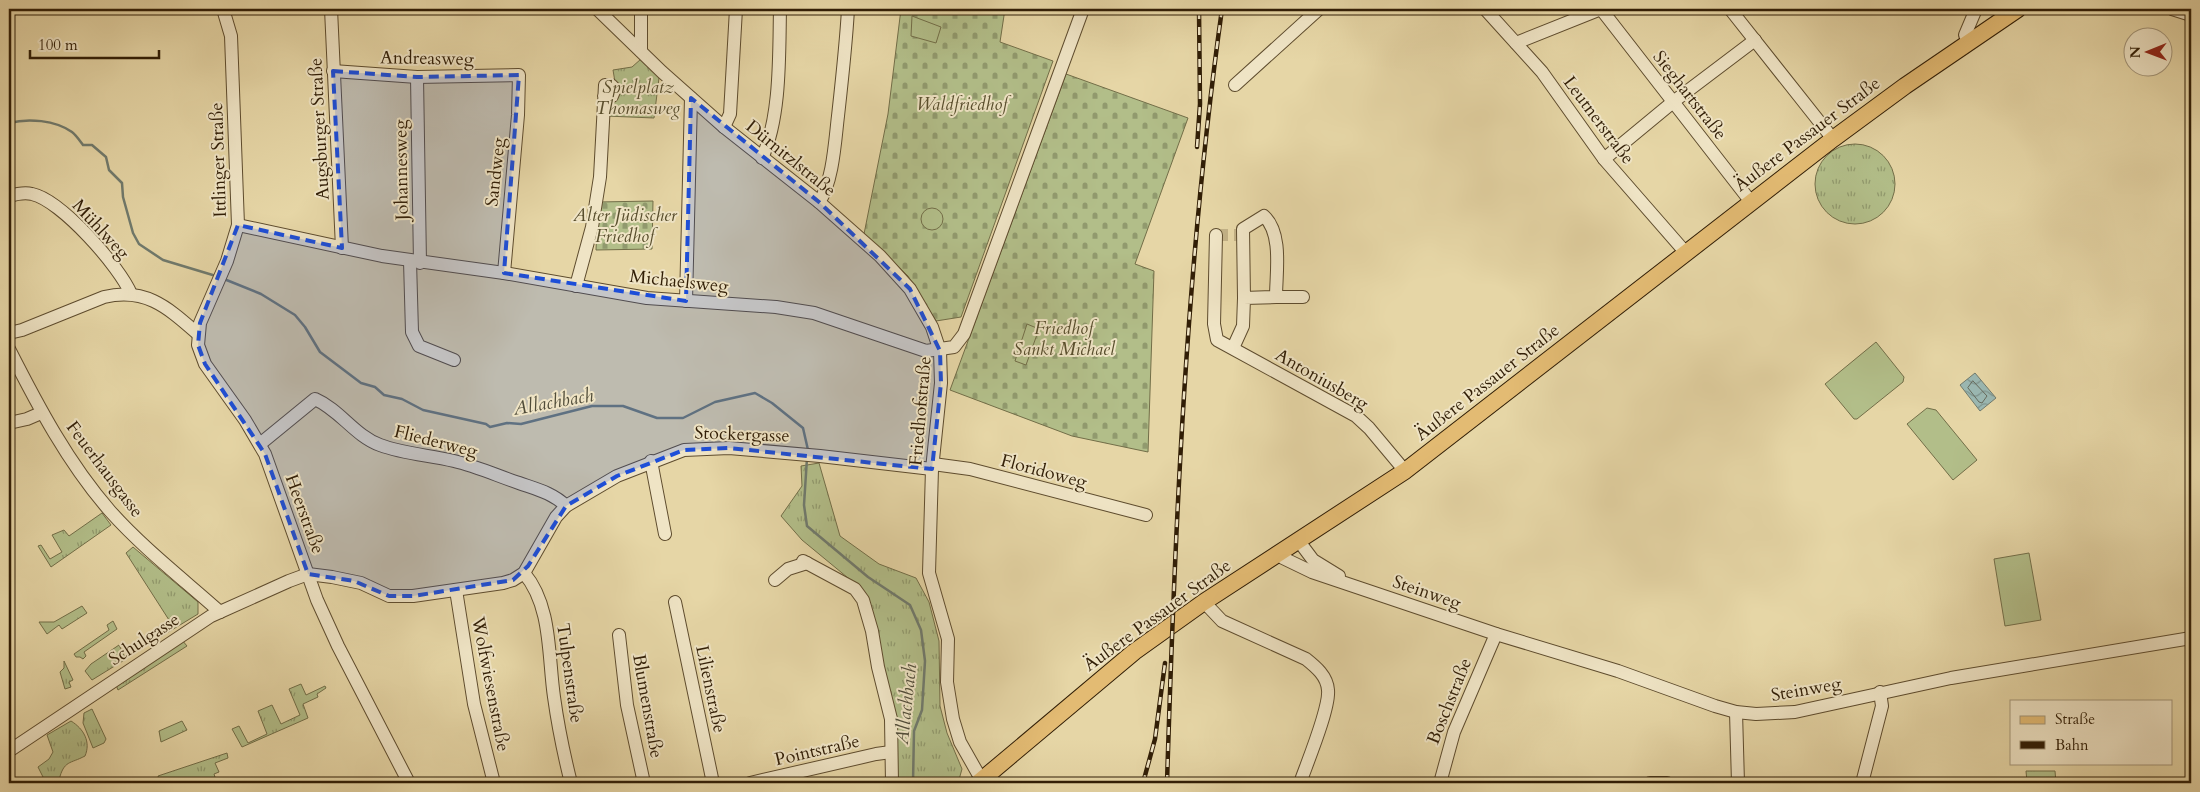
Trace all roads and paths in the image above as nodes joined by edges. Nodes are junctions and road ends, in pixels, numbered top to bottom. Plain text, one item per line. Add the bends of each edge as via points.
1 (223, 9) edge
2 (332, 9) edge
3 (597, 9) edge
4 (641, 9) edge
5 (736, 9) edge
6 (780, 9) edge
7 (848, 9) edge
8 (1083, 9) edge
9 (1485, 9) edge
10 (1601, 9) edge
11 (1730, 9) edge
12 (1976, 9) edge
13 (2018, 9) edge
14 (2172, 9) edge
15 (1315, 10) edge
16 (2191, 15) edge
17 (1755, 40) junction
18 (1969, 42) junction
19 (1516, 43) junction
20 (641, 52) junction
21 (334, 71) junction
22 (519, 75) joint
23 (417, 77) junction
24 (1235, 85) dead end
25 (604, 96) dead end
26 (691, 98) junction
27 (1673, 102) junction
28 (724, 127) junction
29 (1832, 139) junction
30 (762, 158) junction
31 (1604, 159) junction
32 (9, 196) edge
33 (818, 202) junction
34 (1751, 202) junction
35 (238, 224) junction
36 (1216, 235) dead end
37 (342, 248) junction
38 (1686, 253) junction
39 (415, 262) junction
40 (504, 273) junction
41 (576, 286) junction
42 (131, 294) junction
43 (1276, 297) junction
44 (1303, 297) dead end
45 (1244, 298) junction
46 (686, 301) junction
47 (9, 333) edge
48 (198, 334) junction
49 (1233, 348) junction
50 (9, 349) edge
51 (940, 350) junction
52 (454, 360) dead end
53 (41, 413) junction
54 (9, 423) edge
55 (260, 444) junction
56 (652, 461) junction
57 (932, 467) junction
58 (1405, 472) junction
59 (566, 506) junction
60 (1146, 515) dead end
61 (665, 534) dead end
62 (1298, 540) junction
63 (1280, 552) junction
64 (524, 573) junction
65 (308, 574) junction
66 (775, 580) dead end
67 (1352, 585) junction
68 (456, 590) junction
69 (675, 602) dead end
70 (1204, 602) junction
71 (220, 612) junction
72 (619, 634) dead end
73 (1496, 634) junction
74 (2191, 638) edge
75 (1880, 692) junction
76 (1736, 712) junction
77 (9, 751) edge
78 (891, 752) junction
79 (980, 781) edge
80 (409, 783) edge
81 (494, 783) edge
82 (571, 783) edge
83 (644, 783) edge
84 (713, 783) edge
85 (750, 783) edge
86 (892, 783) edge
87 (1300, 783) edge
88 (1440, 783) edge
89 (1650, 783) edge
90 (1667, 783) edge
91 (1738, 783) edge
92 (1862, 783) edge

1 - 35 street, Ittlinger Straße via 231,36
2 - 21 street, Augsburger Straße
3 - 20 street, Dürnitzlstraße
4 - 20 street
5 - 28 street via 730,114
6 - 30 street via 778,82 769,144
7 - 33 street via 833,153 824,195
8 - 51 street, Friedhofstraße via 964,334 954,347
9 - 19 street, Leutnerstraße
10 - 19 street
10 - 27 street, Sieghartstraße
11 - 17 street
12 - 18 street via 1965,35
13 - 18 main road, Äußere Passauer Straße
14 - 16 street
15 - 24 street
17 - 27 street
17 - 29 street
18 - 29 main road, Äußere Passauer Straße
19 - 31 street, Leutnerstraße via 1542,72
20 - 26 street, Dürnitzlstraße
21 - 23 street, Andreasweg
21 - 37 street, Augsburger Straße
22 - 23 street, Andreasweg
22 - 40 street, Sandweg
23 - 39 street, Johannesweg
25 - 41 street via 600,177 592,227
26 - 28 street, Dürnitzlstraße
26 - 46 street
27 - 31 street
27 - 34 street, Sieghartstraße
28 - 30 street, Dürnitzlstraße
29 - 34 main road, Äußere Passauer Straße
30 - 33 street, Dürnitzlstraße
31 - 38 street, Leutnerstraße
32 - 42 street, Mühlweg via 32,194 63,211 126,282
33 - 51 street, Dürnitzlstraße via 901,277 932,326
34 - 38 main road, Äußere Passauer Straße
35 - 37 street, Michaelsweg
35 - 48 street, Ittlinger Straße
36 - 49 street, Antoniusberg via 1215,335 1217,340
37 - 39 street, Michaelsweg
38 - 58 main road, Äußere Passauer Straße
39 - 40 street, Michaelsweg
39 - 52 street via 412,332 420,346
40 - 41 street, Michaelsweg
41 - 46 street, Michaelsweg
42 - 47 street via 104,297
42 - 48 street via 164,306
43 - 44 street
43 - 45 street
43 - 45 street via 1276,236 1264,216 1243,229
45 - 49 street via 1243,326
46 - 51 street, Michaelsweg via 814,313 907,346 926,351
48 - 55 street, Heerstraße via 204,364
49 - 58 street, Antoniusberg via 1356,416
50 - 53 street, Feuerhausgasse
51 - 57 street, Friedhofstraße via 941,383
53 - 54 street
53 - 71 street, Feuerhausgasse via 110,510
55 - 59 street, Fliederweg via 315,399 379,445 455,461 552,495
55 - 65 street, Heerstraße
56 - 57 street, Stockergasse via 684,450 714,448
56 - 59 street, Stockergasse via 616,476
56 - 61 street
57 - 60 street, Floridoweg via 970,470
57 - 79 street, Friedhofstraße via 929,574 948,639 952,719
58 - 62 main road, Äußere Passauer Straße
59 - 64 street, Stockergasse via 556,517
62 - 63 main road, Äußere Passauer Straße
62 - 67 street, Steinweg via 1314,560
63 - 67 street, Steinweg via 1283,558 1299,566
63 - 70 main road, Äußere Passauer Straße
64 - 68 street via 503,583
64 - 82 street, Tulpenstraße via 536,589 545,619 554,695
65 - 68 street via 354,581 389,596
65 - 71 street, Schulgasse
65 - 80 street, Heerstraße via 338,646
66 - 78 street via 805,562 855,589 863,600 891,718
67 - 73 street, Steinweg
68 - 81 street, Wolfwiesenstraße via 474,704
69 - 84 street, Lilienstraße
70 - 79 main road, Äußere Passauer Straße via 1134,652
70 - 87 street via 1222,621 1306,659 1324,678 1328,689 1327,704
71 - 77 street, Schulgasse
72 - 83 street, Blumenstraße via 627,705
73 - 76 street, Steinweg via 1618,671
73 - 88 street, Boschstraße via 1454,732
74 - 75 street, Steinweg
75 - 76 street, Steinweg via 1794,712
75 - 92 street via 1882,706
76 - 91 street
78 - 85 street, Pointstraße
78 - 86 street
89 - 90 street

